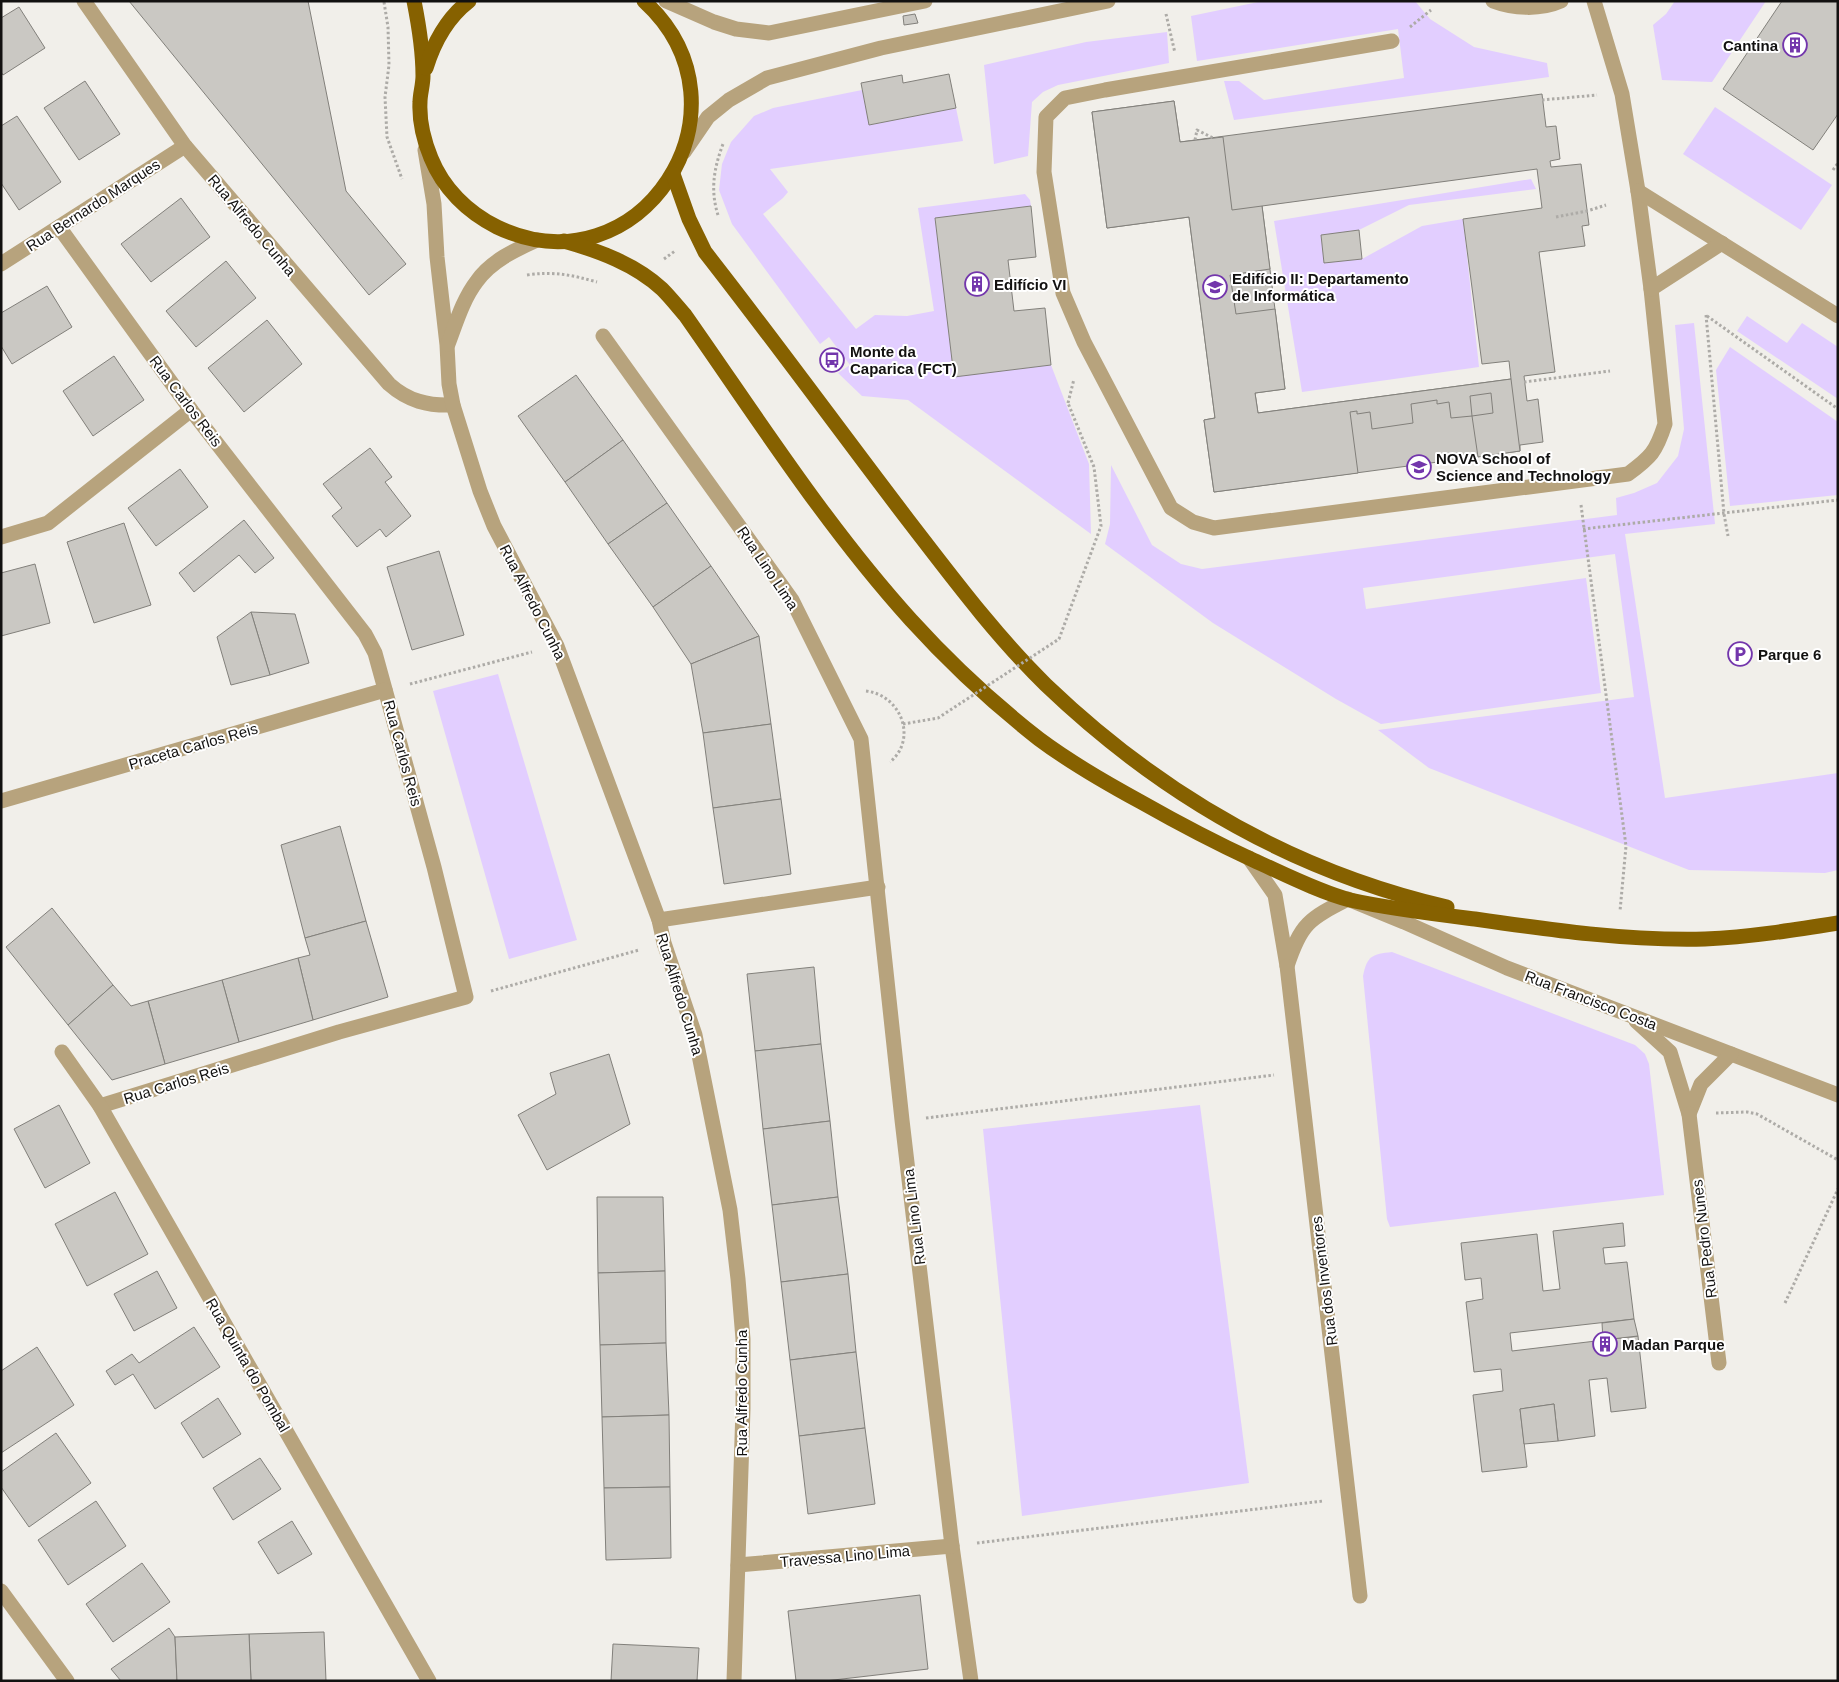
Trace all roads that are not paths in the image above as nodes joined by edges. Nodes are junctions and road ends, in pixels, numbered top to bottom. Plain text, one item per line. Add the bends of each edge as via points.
1 (84, 1) edge
2 (414, 1) edge
3 (469, 1) edge
4 (644, 1) edge
5 (666, 1) edge
6 (926, 1) edge
7 (1108, 1) edge
8 (1494, 1) edge
9 (1561, 1) edge
10 (1594, 1) edge
11 (1392, 41) dead end
12 (423, 77) junction
13 (422, 131) junction
14 (185, 146) junction
15 (684, 152) junction
16 (673, 174) junction
17 (1638, 191) junction
18 (59, 227) junction
19 (537, 240) junction
20 (564, 241) junction
21 (1722, 243) junction
22 (1, 264) edge
23 (1651, 289) junction
24 (1838, 316) edge
25 (603, 336) dead end
26 (447, 345) junction
27 (453, 406) junction
28 (192, 410) junction
29 (1, 537) edge
30 (386, 690) junction
31 (1, 801) edge
32 (1249, 858) junction
33 (878, 887) junction
34 (1348, 899) junction
35 (659, 920) junction
36 (1838, 922) edge
37 (1554, 930) junction
38 (1287, 966) junction
39 (1627, 1014) junction
40 (62, 1052) dead end
41 (1730, 1054) junction
42 (1838, 1095) edge
43 (100, 1106) junction
44 (1689, 1114) junction
45 (1719, 1363) dead end
46 (952, 1546) junction
47 (738, 1565) junction
48 (1, 1591) edge
49 (1360, 1596) dead end
50 (67, 1681) edge
51 (429, 1681) edge
52 (734, 1681) edge
53 (971, 1681) edge

1 - 14 street, Rua Alfredo Cunha
2 - 12 main road
3 - 12 main road via 445,27 431,51
4 - 15 main road via 673,33 690,79 692,104
5 - 6 street via 736,29 769,33
7 - 15 street via 881,48 767,78 729,100 708,117
8 - 9 street via 1505,6 1548,7
10 - 17 street via 1622,94
11 - 23 street via 1065,98 1046,117 1044,172 1063,294 1084,342 1171,508 1193,522 1214,528 1628,474 1649,458 1658,445 1665,424
12 - 13 main road
13 - 19 main road via 444,182 462,204 484,220
13 - 26 street, Rua Alfredo Cunha via 434,204
14 - 18 street, Rua Bernardo Marques
14 - 27 street, Rua Alfredo Cunha via 389,384 422,403
15 - 16 main road
16 - 20 main road via 641,211 618,226 592,236
16 - 37 main road via 705,252 890,498 997,632 1081,717 1130,757 1207,811 1307,862 1350,879 1436,904
17 - 21 street
17 - 23 street
18 - 22 street, Rua Bernardo Marques
18 - 28 street, Rua Carlos Reis
19 - 20 main road
19 - 26 street, Rua Alfredo Cunha via 493,263 477,280
20 - 32 main road via 603,253 643,274 662,289 686,315 828,520 911,619 990,698 1088,773 1218,845
21 - 23 street
21 - 24 street
25 - 33 street, Rua Lino Lima via 792,600 861,739
26 - 27 street, Rua Alfredo Cunha
27 - 35 street, Rua Alfredo Cunha via 494,526 557,646
28 - 29 street via 48,523
28 - 30 street, Rua Carlos Reis via 365,634 375,653
30 - 31 street, Praceta Carlos Reis
30 - 43 street, Rua Carlos Reis via 466,997 339,1032
32 - 34 main road
32 - 38 street, Rua dos Inventores via 1275,895
33 - 35 street
33 - 46 street, Rua Lino Lima
34 - 37 main road
34 - 38 street, Rua dos Inventores via 1306,924 1295,942
34 - 39 street, Rua Francisco Costa via 1507,968
35 - 47 street, Rua Alfredo Cunha via 695,1035 730,1210 743,1339
36 - 37 main road via 1740,937 1696,939
38 - 49 street, Rua dos Inventores
39 - 41 street, Rua Francisco Costa
39 - 44 street, Rua Pedro Nunes via 1670,1052
40 - 43 street, Rua Quinta do Pombal
41 - 42 street, Rua Francisco Costa
41 - 44 street, Rua Pedro Nunes via 1701,1084
43 - 51 street, Rua Quinta do Pombal
44 - 45 street, Rua Pedro Nunes
46 - 47 street, Travessa Lino Lima
46 - 53 street, Rua Lino Lima
47 - 52 street, Rua Alfredo Cunha
48 - 50 street

